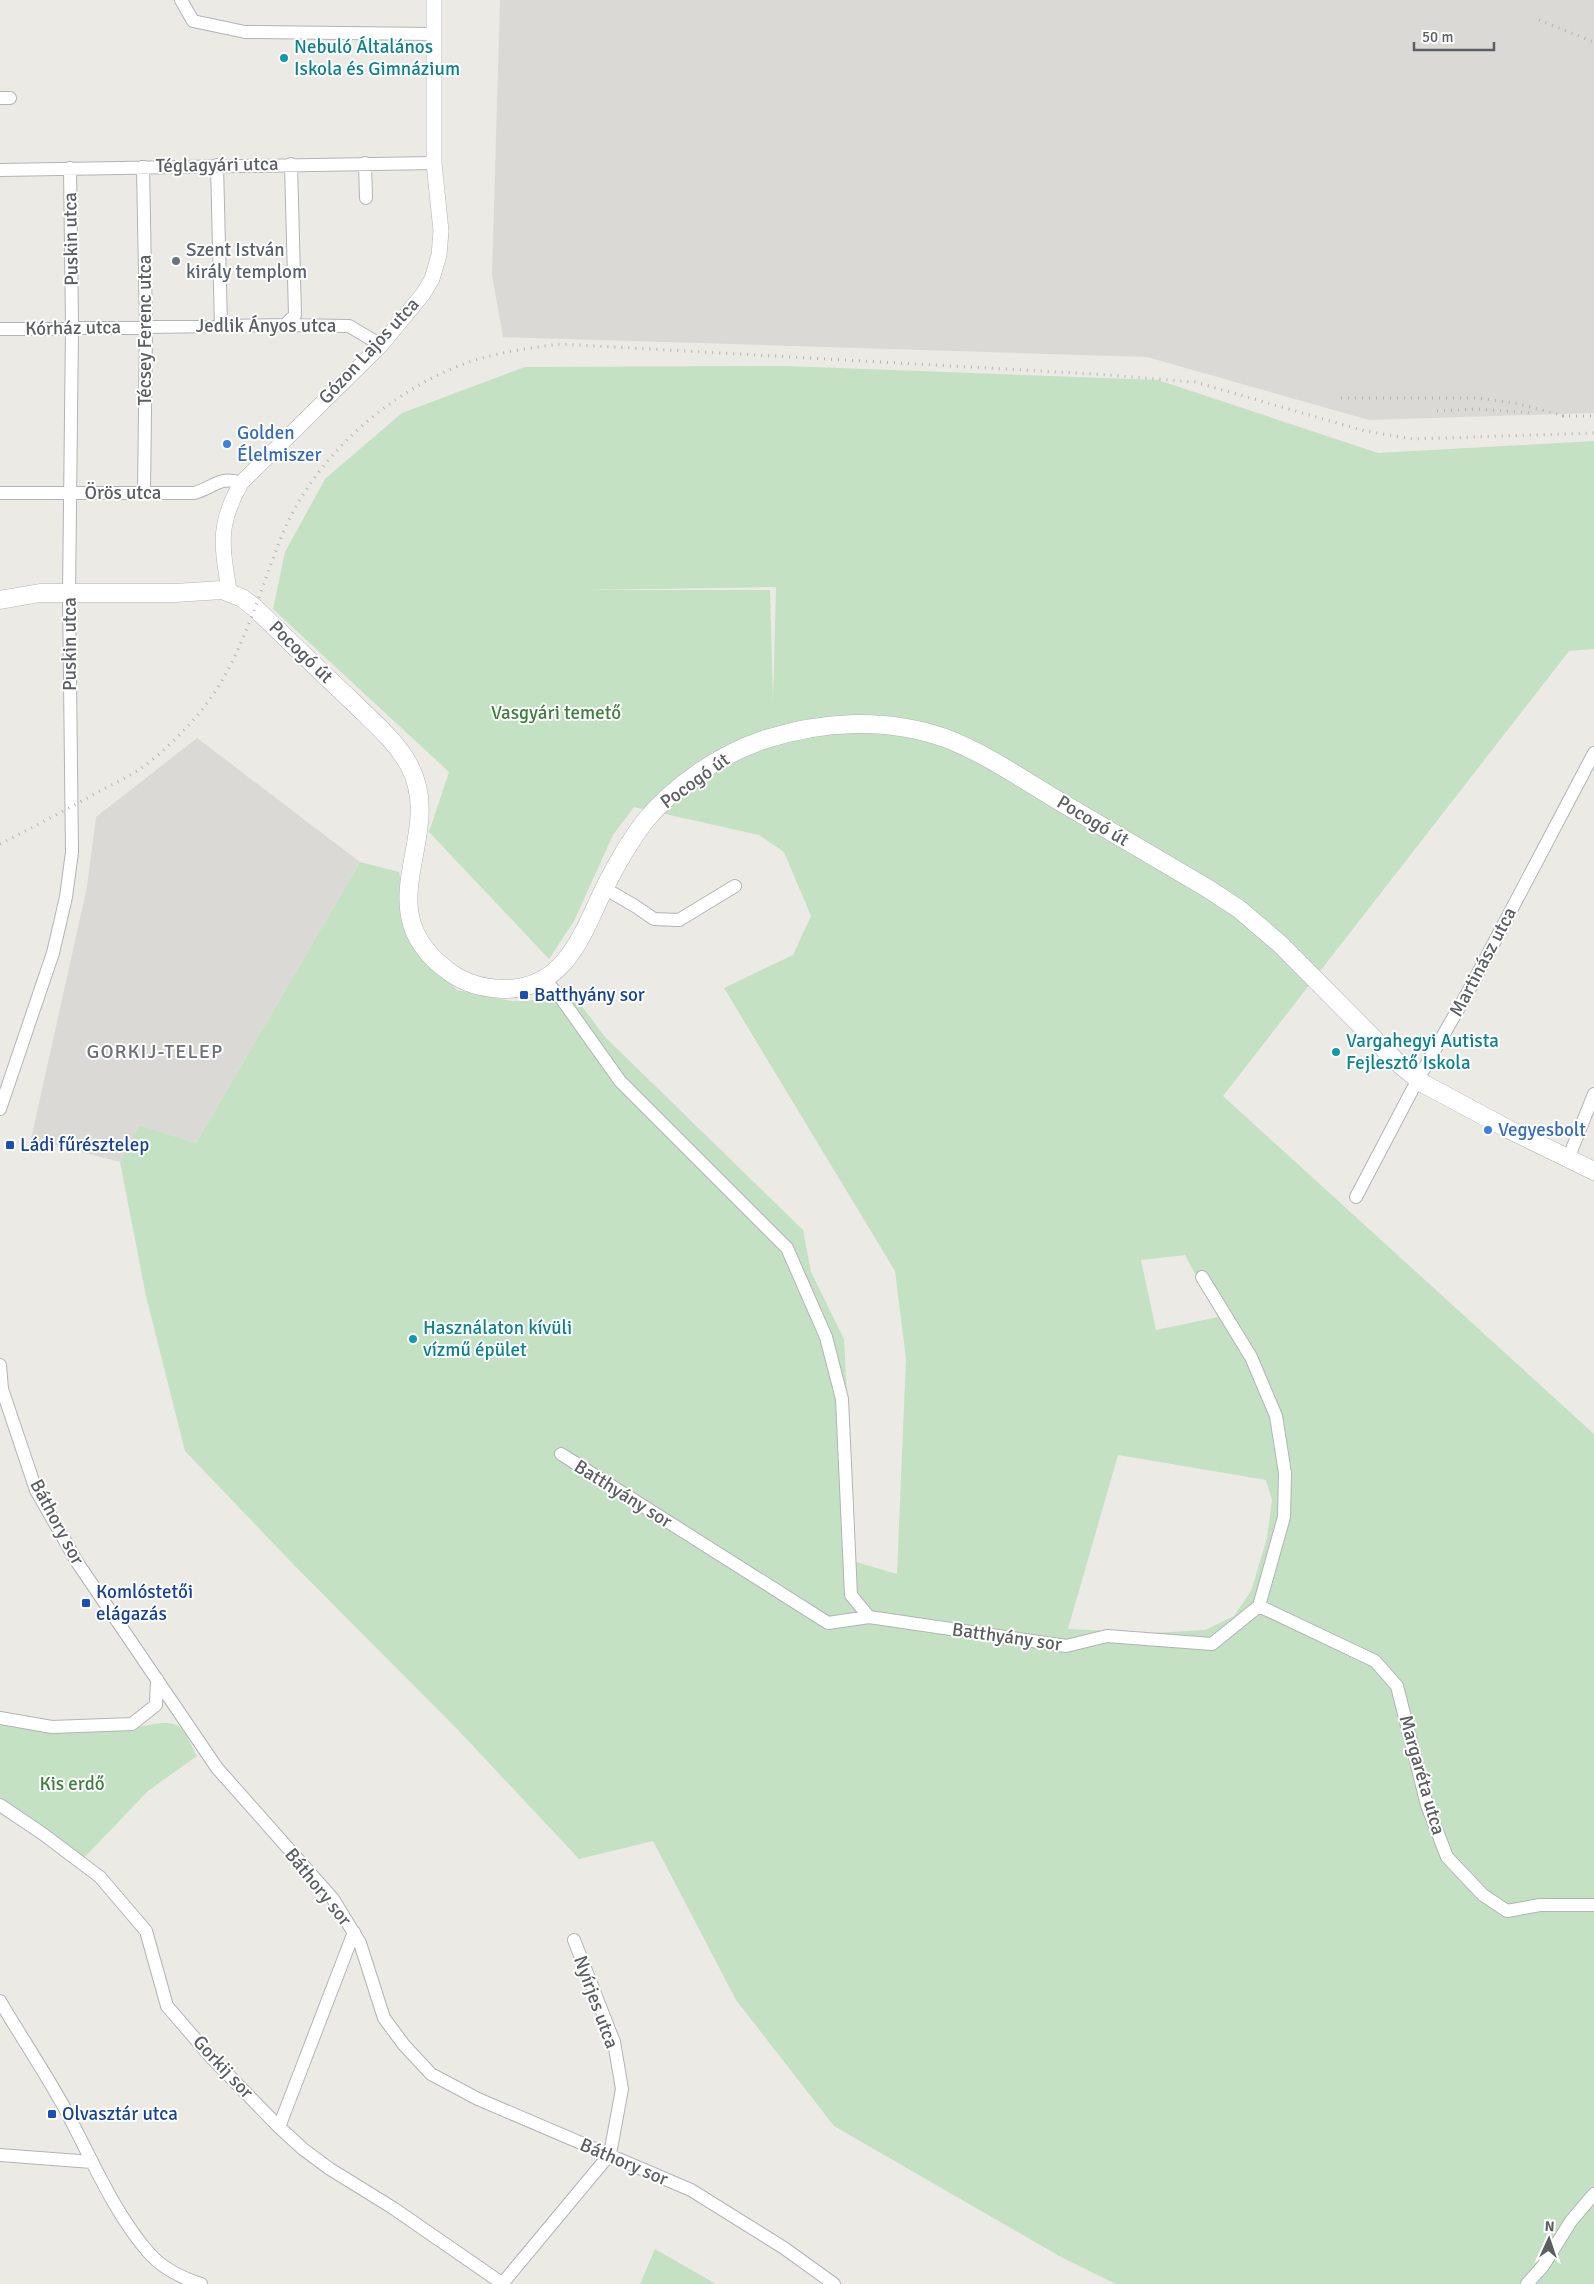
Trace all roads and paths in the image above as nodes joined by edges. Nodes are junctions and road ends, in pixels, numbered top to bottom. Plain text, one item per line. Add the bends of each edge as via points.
1 (181, 0) edge
2 (434, 0) edge
3 (432, 34) junction
4 (365, 163) junction
5 (434, 163) junction
6 (291, 164) junction
7 (216, 165) junction
8 (143, 167) junction
9 (70, 168) junction
10 (0, 170) edge
11 (366, 198) dead end
12 (285, 325) junction
13 (221, 326) junction
14 (146, 327) junction
15 (72, 328) junction
16 (0, 329) edge
17 (381, 345) junction
18 (241, 483) junction
19 (0, 493) edge
20 (70, 493) junction
21 (144, 493) junction
22 (229, 591) junction
23 (69, 594) junction
24 (0, 600) edge
25 (1594, 753) edge
26 (735, 886) dead end
27 (604, 888) junction
28 (544, 980) junction
29 (1418, 1079) junction
30 (1594, 1094) edge
31 (0, 1109) edge
32 (1568, 1159) junction
33 (1594, 1171) edge
34 (1356, 1197) dead end
35 (1202, 1277) dead end
36 (0, 1365) edge
37 (1, 1389) edge
38 (561, 1454) dead end
39 (1259, 1606) junction
40 (869, 1617) junction
41 (157, 1679) junction
42 (0, 1718) edge
43 (0, 1805) edge
44 (1594, 1906) edge
45 (354, 1932) junction
46 (574, 1940) dead end
47 (0, 2001) edge
48 (279, 2127) junction
49 (610, 2154) junction
50 (0, 2155) edge
51 (92, 2162) junction
52 (1594, 2194) edge
53 (201, 2284) edge
54 (503, 2284) edge
55 (834, 2284) edge
56 (1528, 2284) edge

1 - 3 street via 192,21 245,32
2 - 3 street, Gózon Lajos utca
3 - 5 street, Gózon Lajos utca
4 - 5 street, Téglagyári utca
4 - 6 street, Téglagyári utca
4 - 11 street
5 - 17 street, Gózon Lajos utca via 441,231 439,256 423,294
6 - 7 street, Téglagyári utca
6 - 12 street via 295,315
7 - 8 street, Téglagyári utca
7 - 13 street
8 - 9 street, Téglagyári utca
8 - 14 street, Técsey Ferenc utca
9 - 10 street, Téglagyári utca
9 - 15 street, Puskin utca
12 - 13 street, Jedlik Ányos utca
12 - 17 street, Jedlik Ányos utca via 349,326
13 - 14 street, Jedlik Ányos utca
14 - 15 street, Kórház utca
14 - 21 street, Técsey Ferenc utca
15 - 16 street, Kórház utca
15 - 20 street, Puskin utca
17 - 18 street, Gózon Lajos utca
18 - 21 street, Örös utca via 224,479 194,493
18 - 22 street, Gózon Lajos utca via 229,505 224,525 223,550
19 - 20 street, Örös utca
20 - 21 street, Örös utca
20 - 23 street, Puskin utca
22 - 23 main road
22 - 28 main road, Pocogó út via 255,608 377,726 409,765 419,794 419,808 408,879 408,909 422,947 454,976 478,986 514,989
23 - 24 main road via 40,593
23 - 31 street, Puskin utca via 72,852 66,897 53,952
25 - 29 street, Martinász utca via 1468,992
26 - 27 street via 678,920 654,919
27 - 28 main road, Pocogó út via 572,953
27 - 29 main road, Pocogó út via 623,852 656,809 686,783 739,750 813,727 866,724 907,728 948,739 987,758 1239,909 1280,944 1398,1063
28 - 40 street via 561,998 620,1081 787,1248 826,1338 842,1399 851,1595
29 - 32 main road, Pocogó út
29 - 34 street, Martinász utca
30 - 32 street
32 - 33 main road, Pocogó út
35 - 39 street via 1251,1357 1276,1416 1285,1473 1284,1517
36 - 37 street, Báthory sor
37 - 41 street, Báthory sor via 36,1490 77,1562
38 - 40 street, Batthyány sor via 828,1624
39 - 40 street, Batthyány sor via 1212,1644 1107,1636 1066,1646
39 - 44 street, Margaréta utca via 1375,1661 1397,1686 1427,1805 1447,1856 1483,1895 1507,1911 1540,1905
41 - 42 street via 156,1705 132,1724 52,1727
41 - 45 street, Báthory sor via 216,1768 332,1899
43 - 48 street, Gorkij sor via 100,1877 118,1897 146,1931 166,2006
45 - 48 street
45 - 49 street, Báthory sor via 384,2018 430,2074 555,2134
46 - 49 street, Nyírjes utca via 614,2042 622,2089
47 - 51 street
48 - 54 street, Gorkij sor via 330,2168
49 - 54 street
49 - 55 street, Báthory sor via 691,2190 784,2248
50 - 51 street
51 - 53 street via 150,2254 178,2276
52 - 56 street via 1571,2221 1544,2266

